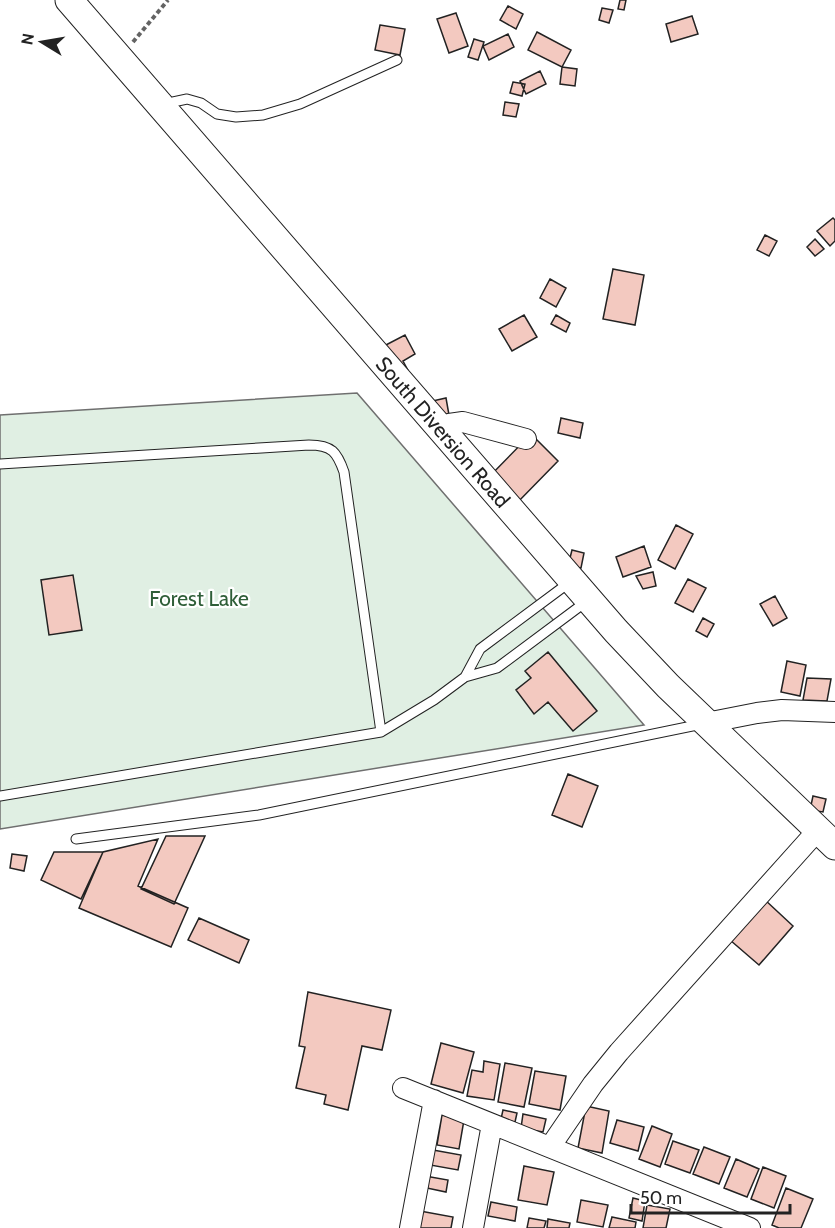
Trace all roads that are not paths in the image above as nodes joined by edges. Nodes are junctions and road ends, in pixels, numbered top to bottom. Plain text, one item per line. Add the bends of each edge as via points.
1 (69, 0) edge
2 (397, 60) dead end
3 (171, 117) junction
4 (447, 437) junction
5 (526, 438) dead end
6 (0, 464) edge
7 (581, 590) junction
8 (465, 676) junction
9 (835, 712) edge
10 (706, 723) junction
11 (381, 732) junction
12 (0, 796) edge
13 (826, 838) edge
14 (76, 839) dead end
15 (403, 1088) dead end
16 (434, 1100) junction
17 (492, 1124) junction
18 (550, 1147) junction
19 (410, 1228) edge
20 (473, 1228) edge
21 (750, 1228) edge

1 - 3 main road, South Diversion Road
2 - 3 lane via 300,104 263,115 216,114 187,99 173,102
3 - 4 main road, South Diversion Road
4 - 5 street via 449,424 464,422
4 - 7 main road, South Diversion Road
6 - 11 lane via 309,445 331,448 344,472
7 - 8 lane via 497,668
7 - 8 lane via 480,649
7 - 10 main road, South Diversion Road
8 - 11 lane
9 - 10 street via 782,710
10 - 13 main road, South Diversion Road
10 - 14 lane via 259,815
11 - 12 lane
13 - 18 street via 619,1052
15 - 16 street
16 - 17 street
16 - 19 street
17 - 18 street
17 - 20 street
18 - 21 street

